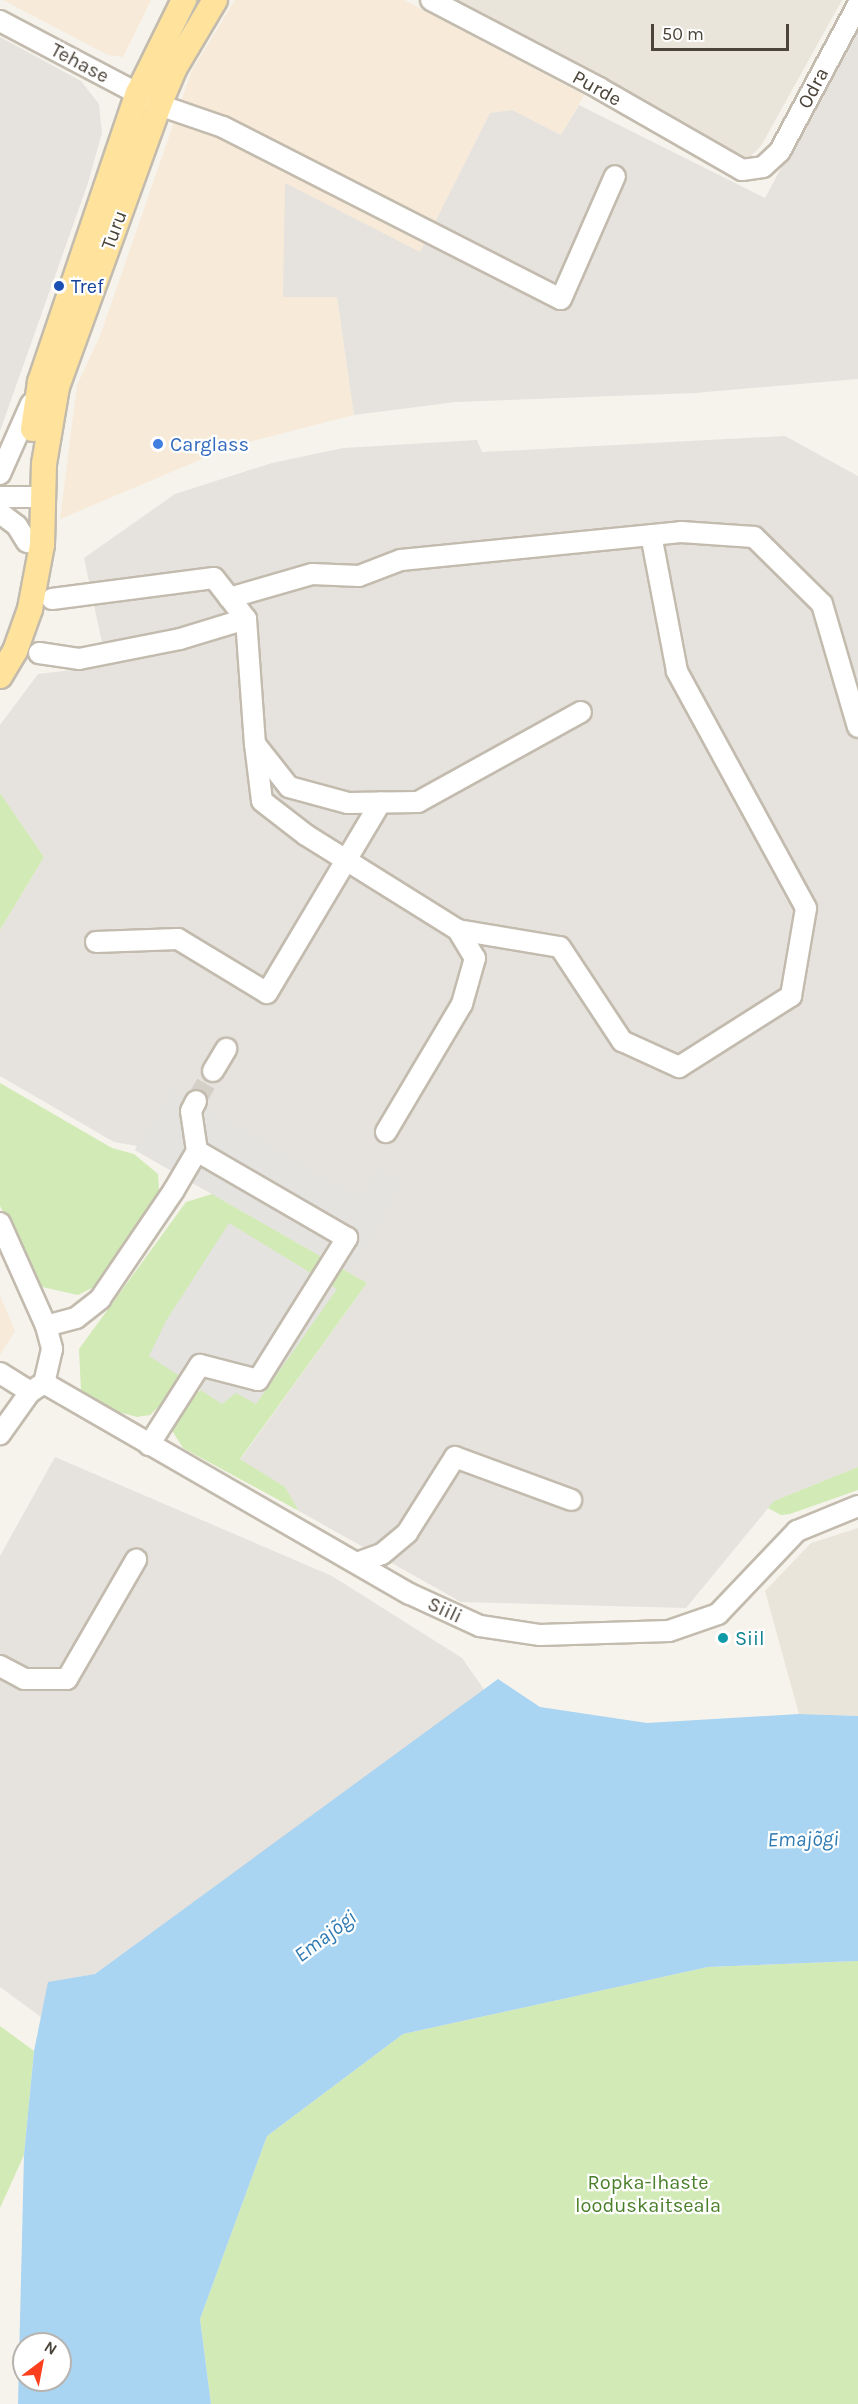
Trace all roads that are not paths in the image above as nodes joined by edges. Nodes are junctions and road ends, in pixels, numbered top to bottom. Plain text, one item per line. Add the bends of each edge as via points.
1 (184, 0) edge
2 (215, 0) edge
3 (431, 0) edge
4 (858, 5) edge
5 (0, 21) edge
6 (138, 93) junction
7 (159, 105) junction
8 (763, 167) joint
9 (615, 176) dead end
10 (40, 382) junction
11 (0, 474) edge
12 (33, 496) junction
13 (0, 497) edge
14 (0, 513) edge
15 (651, 535) junction
16 (27, 542) junction
17 (34, 578) junction
18 (229, 598) junction
19 (52, 599) dead end
20 (246, 619) junction
21 (39, 652) dead end
22 (0, 676) edge
23 (581, 712) dead end
24 (858, 727) edge
25 (255, 744) junction
26 (381, 802) junction
27 (347, 860) junction
28 (458, 930) junction
29 (96, 942) dead end
30 (226, 1049) dead end
31 (213, 1071) tunnel mouth
32 (196, 1101) tunnel mouth
33 (386, 1132) dead end
34 (197, 1151) junction
35 (0, 1223) edge
36 (46, 1326) junction
37 (0, 1373) edge
38 (37, 1388) junction
39 (0, 1434) edge
40 (149, 1445) junction
41 (571, 1500) dead end
42 (858, 1506) edge
43 (136, 1560) dead end
44 (357, 1563) junction
45 (0, 1666) edge

1 - 6 main road, Turu
2 - 7 main road, Turu via 174,69
3 - 8 street, Purde via 599,88 727,164 742,170
4 - 8 street, Odra via 780,151
5 - 6 street, Tehase
6 - 7 street, Tehase
6 - 10 main road, Turu
7 - 9 street, Tehase via 223,127 561,298
7 - 12 main road, Turu via 57,387
10 - 11 street
10 - 12 main road, Turu
12 - 13 street
12 - 16 main road, Turu
12 - 17 main road, Turu via 42,545
14 - 16 street via 17,526
15 - 18 street via 401,560 358,576 312,574
15 - 24 street via 681,532 754,537 822,604
15 - 28 street via 677,671 806,908 791,996 679,1067 622,1041 560,947
16 - 17 main road, Turu
17 - 22 main road, Turu via 30,609 15,651
18 - 19 street via 214,578
18 - 20 street
20 - 21 street via 180,639 79,659
20 - 25 street
23 - 26 street via 418,802
25 - 26 street via 289,787 348,802
25 - 27 street via 262,801
26 - 27 street
27 - 28 street
27 - 29 street via 267,993 178,939
28 - 33 street via 475,958 462,1004
30 - 31 street
32 - 34 street via 191,1111
34 - 36 street via 100,1299 76,1318
34 - 40 street via 346,1238 258,1380 200,1365
35 - 36 street
36 - 38 street via 52,1349
37 - 38 street, Siili
38 - 39 street
38 - 40 street, Siili
40 - 44 street, Siili
41 - 44 street via 455,1457 407,1533 382,1554
42 - 44 street, Siili via 797,1531 718,1614 669,1631 540,1635 480,1626 410,1594
43 - 45 street via 67,1679 24,1679

